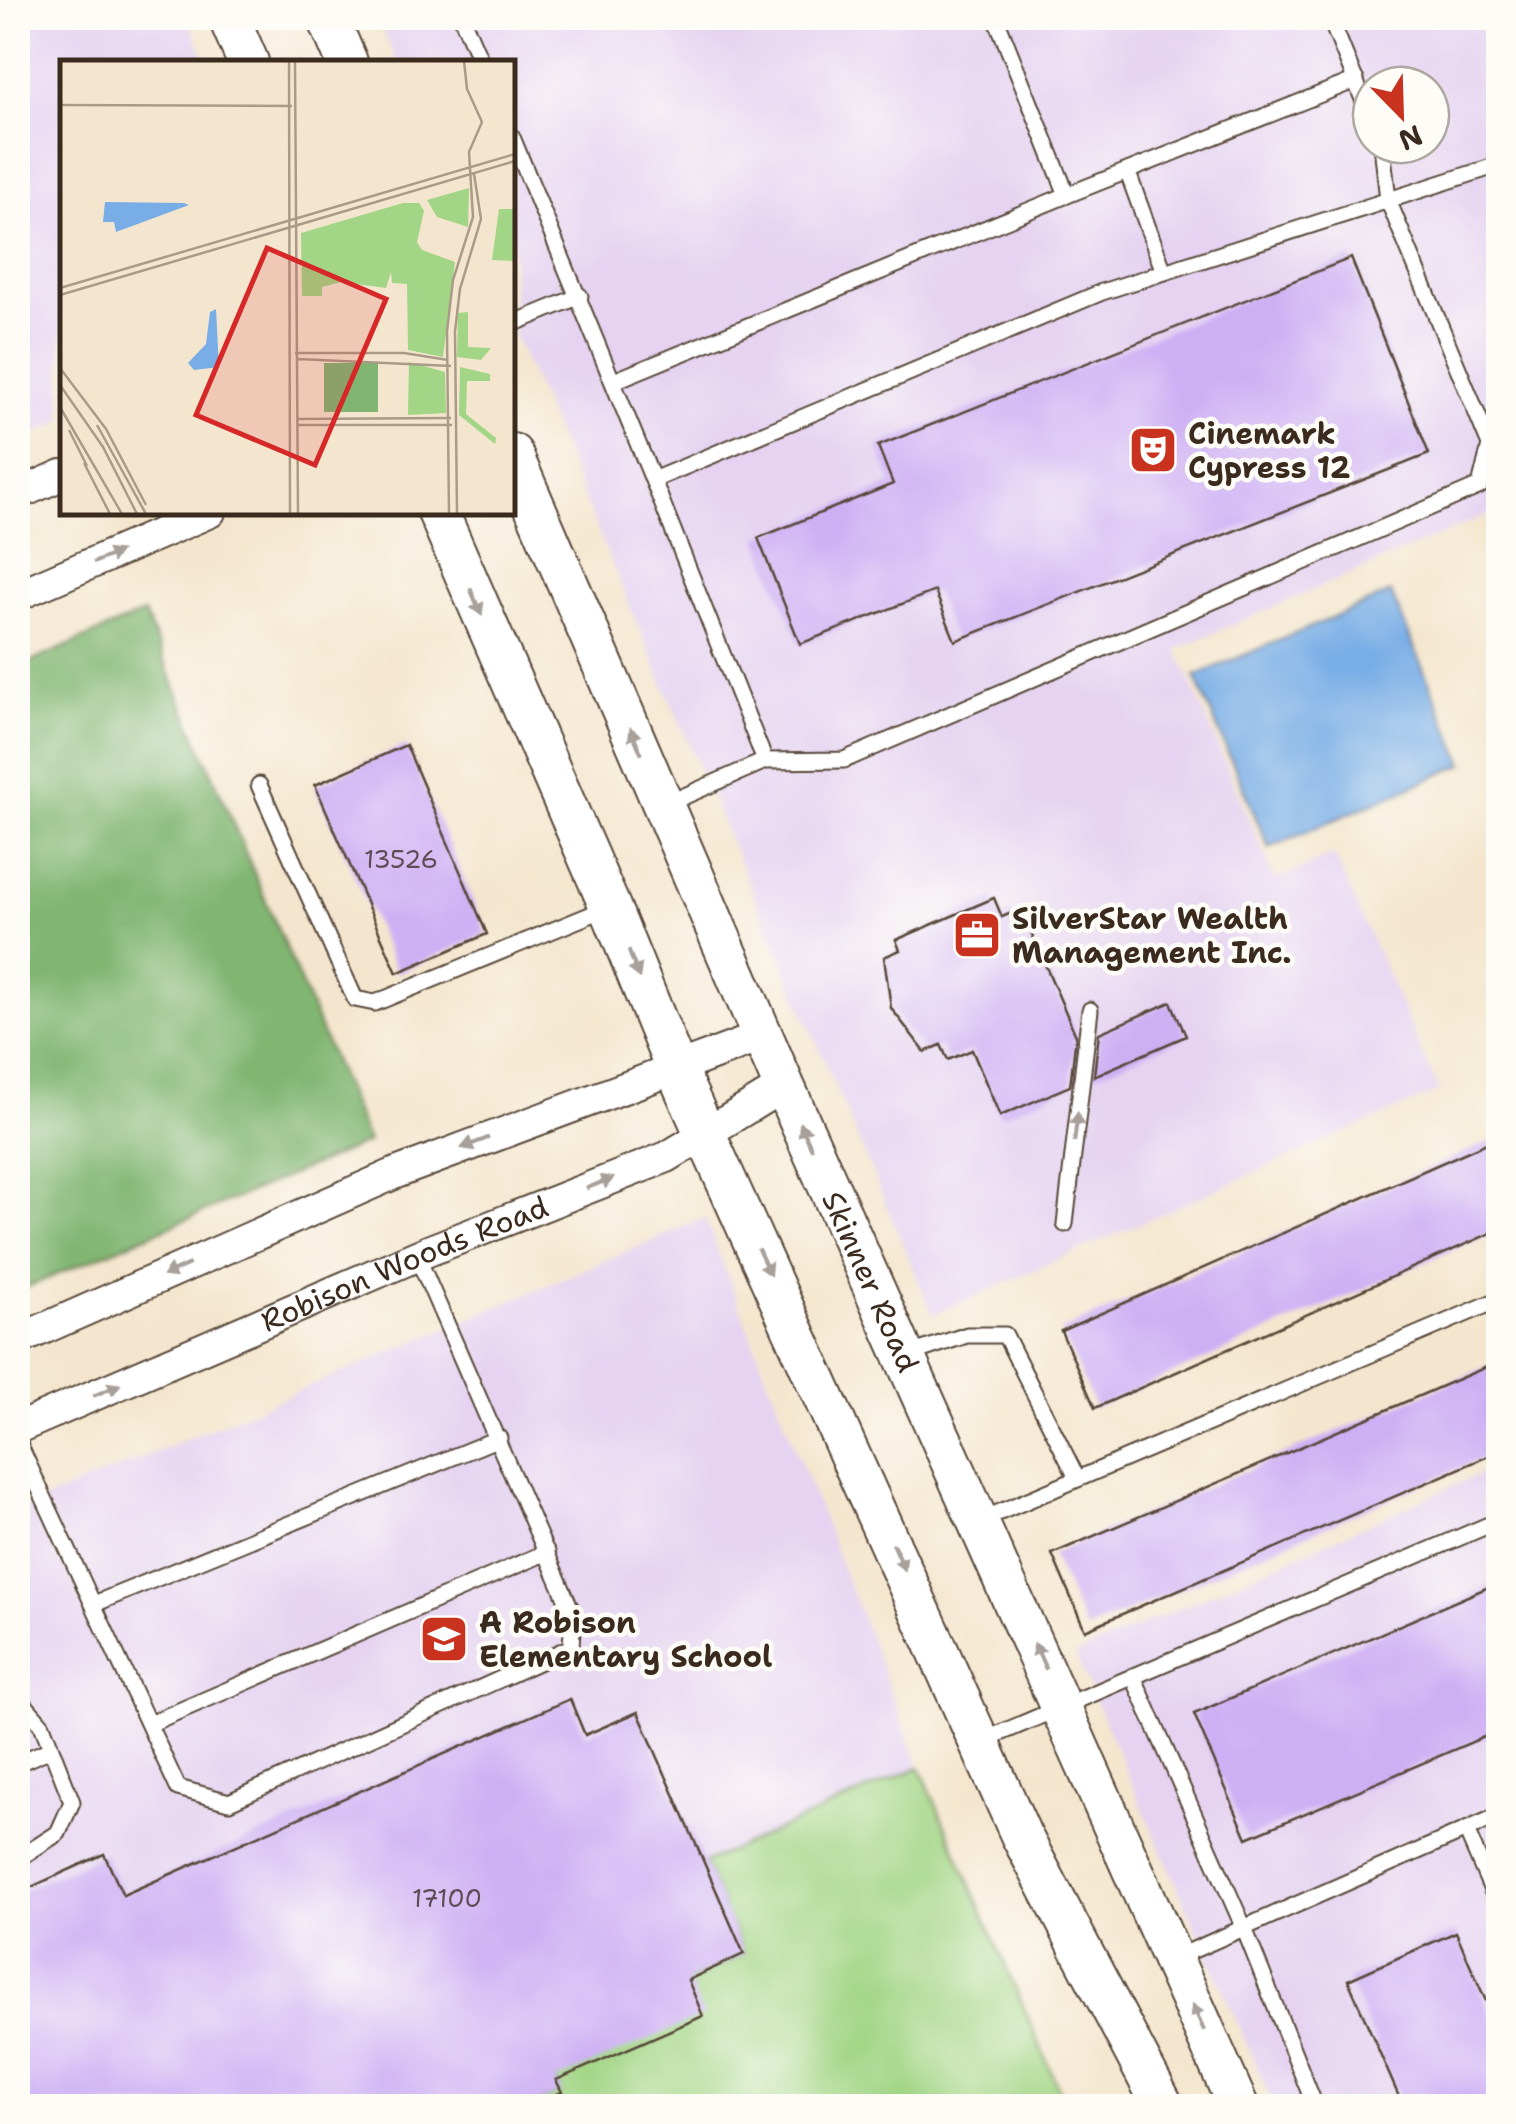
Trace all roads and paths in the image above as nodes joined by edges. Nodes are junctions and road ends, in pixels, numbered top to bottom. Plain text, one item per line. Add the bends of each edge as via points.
1 (229, 18) edge
2 (328, 18) edge
3 (462, 18) edge
4 (996, 18) edge
5 (1330, 18) edge
6 (247, 60) edge
7 (346, 60) edge
8 (480, 60) edge
9 (1351, 68) edge
10 (1351, 82) edge
11 (515, 145) edge
12 (1384, 165) edge
13 (1498, 165) edge
14 (1128, 173) junction
15 (1067, 194) junction
16 (1388, 200) junction
17 (1164, 272) junction
18 (580, 296) junction
19 (515, 323) edge
20 (614, 381) junction
21 (1498, 427) edge
22 (1490, 445) junction
23 (515, 461) edge
24 (60, 476) edge
25 (653, 480) junction
26 (18, 494) edge
27 (203, 515) edge
28 (439, 515) edge
29 (18, 595) edge
30 (765, 761) junction
31 (259, 786) dead end
32 (664, 805) junction
33 (610, 906) junction
34 (1090, 1010) dead end
35 (763, 1036) junction
36 (675, 1066) junction
37 (784, 1086) junction
38 (705, 1134) junction
39 (1065, 1224) dead end
40 (417, 1256) junction
41 (1498, 1300) edge
42 (18, 1340) edge
43 (905, 1356) junction
44 (18, 1428) edge
45 (499, 1438) junction
46 (18, 1442) edge
47 (1077, 1478) junction
48 (979, 1521) junction
49 (1498, 1521) edge
50 (547, 1552) junction
51 (94, 1604) junction
52 (1132, 1676) junction
53 (18, 1697) edge
54 (1062, 1706) junction
55 (149, 1724) junction
56 (980, 1742) junction
57 (52, 1749) junction
58 (18, 1764) edge
59 (1498, 1816) edge
60 (1466, 1830) junction
61 (18, 1859) edge
62 (1498, 1904) edge
63 (1244, 1928) junction
64 (1173, 1959) junction
65 (1163, 2106) edge
66 (1238, 2106) edge
67 (1315, 2106) edge

1 - 6 street
2 - 7 street
3 - 8 lane
4 - 15 lane
5 - 9 lane
10 - 14 lane
11 - 18 lane
12 - 16 lane
13 - 16 lane
14 - 15 lane
14 - 17 lane
15 - 20 lane
16 - 17 lane
16 - 22 lane
17 - 25 lane
18 - 19 lane
18 - 20 lane
20 - 25 lane
21 - 22 lane
22 - 30 lane via 1480,486 844,760
32 -> 23 street, Skinner Road
24 - 26 street
25 - 30 lane
29 -> 27 street
28 -> 33 street
30 - 32 lane
31 - 33 lane via 355,1000 375,1003
32 - 35 street, Skinner Road
33 -> 36 street
39 -> 34 lane
35 - 36 street
35 - 37 street, Skinner Road
36 - 38 street
36 -> 42 street via 396,1173
37 - 38 street, Robison Woods Road
43 -> 37 street, Skinner Road
40 -> 38 street, Robison Woods Road via 667,1157
38 -> 56 street
44 -> 40 street, Robison Woods Road
40 - 45 lane
41 - 47 lane
43 - 47 lane via 967,1335 1005,1335
43 - 48 street, Skinner Road
45 - 50 lane
45 - 51 lane
46 - 51 lane
47 - 48 lane
54 -> 48 street, Skinner Road
49 - 52 lane
50 - 55 lane
50 - 55 lane via 574,1614 571,1646 228,1802 178,1788
51 - 55 lane
52 - 54 lane
52 - 63 lane
53 - 57 lane
54 - 56 lane
54 - 64 street, Skinner Road
56 - 65 street via 1021,1835
57 - 58 lane
57 - 61 lane via 72,1802 58,1833
59 - 60 lane
60 - 62 lane
60 - 63 lane
63 - 64 lane
63 - 67 lane
66 -> 64 street, Skinner Road

